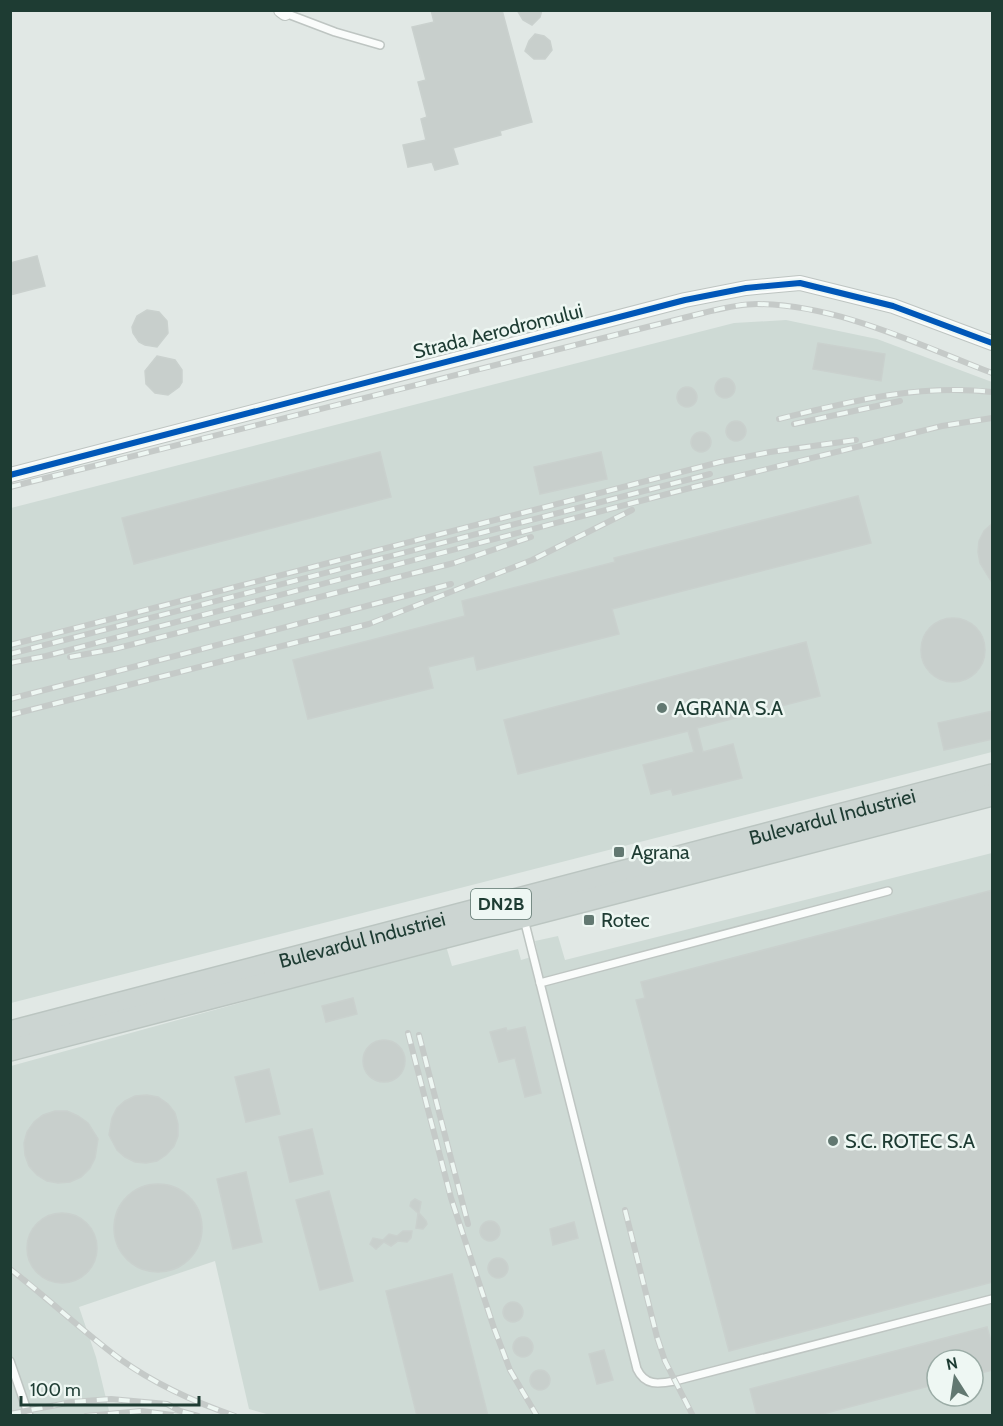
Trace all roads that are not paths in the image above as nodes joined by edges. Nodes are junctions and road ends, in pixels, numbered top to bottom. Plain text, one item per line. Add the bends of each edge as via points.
1 (283, 12) edge
2 (380, 45) dead end
3 (993, 344) edge
4 (10, 475) edge
5 (993, 776) edge
6 (993, 795) edge
7 (888, 891) dead end
8 (521, 908) junction
9 (540, 983) junction
10 (10, 1032) edge
11 (10, 1050) edge
12 (993, 1299) edge
13 (10, 1361) edge
14 (29, 1416) edge

1 - 2 lane
3 - 4 street, Strada Aerodromului via 894,306 800,283 746,288 685,300
5 - 8 main road, Bulevardul Industriei / DN2B
6 - 8 main road, Bulevardul Industriei / DN2B
7 - 9 lane
8 - 9 lane
8 - 10 main road, Bulevardul Industriei / DN2B
8 - 11 main road, Bulevardul Industriei / DN2B
9 - 12 lane via 637,1369 645,1381 675,1381
13 - 14 lane

